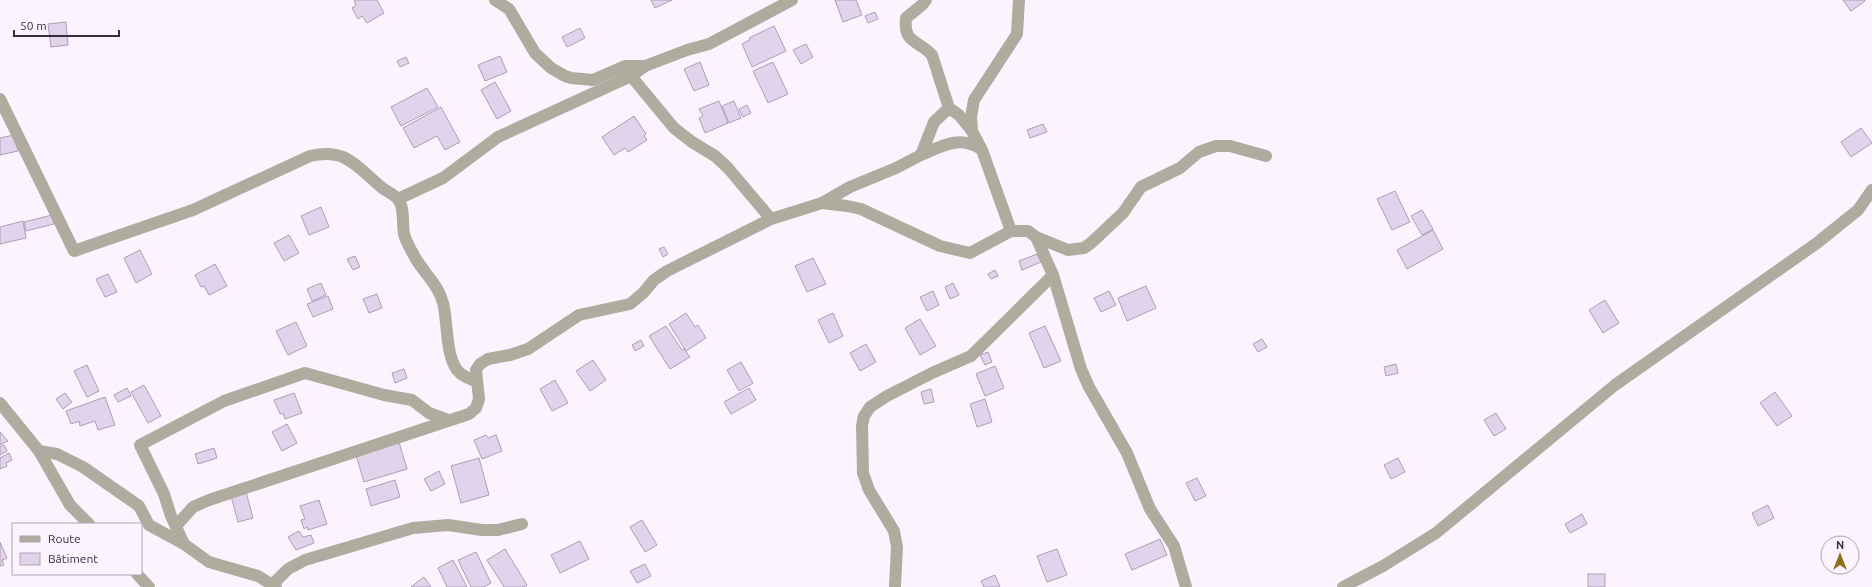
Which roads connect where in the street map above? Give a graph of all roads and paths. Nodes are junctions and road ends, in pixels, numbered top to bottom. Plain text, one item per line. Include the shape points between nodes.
1 (495, 0) edge
2 (792, 0) edge
3 (926, 0) edge
4 (1019, 0) edge
5 (645, 66) junction
6 (631, 76) junction
7 (0, 99) edge
8 (949, 108) junction
9 (972, 131) junction
10 (982, 150) junction
11 (921, 155) junction
12 (1266, 156) dead end
13 (1872, 190) edge
14 (398, 199) junction
15 (822, 203) junction
16 (771, 219) junction
17 (1011, 231) junction
18 (1036, 237) junction
19 (1053, 275) junction
20 (476, 381) junction
21 (0, 403) edge
22 (448, 420) junction
23 (39, 451) junction
24 (88, 523) edge
25 (522, 524) dead end
26 (176, 526) junction
27 (184, 544) junction
28 (138, 575) edge
29 (274, 586) edge
30 (149, 587) edge
31 (895, 587) edge
32 (1186, 587) edge
33 (1343, 587) edge

1 - 5 street via 509,9 535,53 551,68 571,78 593,80 625,66
2 - 5 street via 709,44
3 - 8 street via 906,18 905,27 909,39 932,55
4 - 9 street via 1017,34 974,100
5 - 6 street
6 - 14 street via 498,138 443,178
6 - 16 street via 674,128 728,168
7 - 14 street via 74,251 193,210 310,156 322,154 336,153 346,157
8 - 9 street
8 - 11 street via 934,122
9 - 10 street
10 - 11 street via 971,142 959,142 944,145
10 - 17 street
11 - 15 street via 850,186
12 - 18 street via 1230,146 1216,146 1199,152 1180,168 1141,186 1122,213 1084,248 1068,250
13 - 33 street via 1858,210 1817,243 1615,385 1436,533
14 - 20 street via 403,214 404,235 416,259 439,291 454,363 458,372
15 - 16 street
15 - 17 street via 861,208 940,246 960,252 977,251
16 - 20 street via 667,271 630,304 579,315 528,349 488,359 476,370
17 - 18 street via 1028,231
18 - 19 street
19 - 31 street via 971,356 887,396 870,407 864,416 863,473 869,490 894,531 897,547
19 - 32 street via 1081,369 1127,453 1150,509 1174,546
20 - 22 street via 479,399 476,408 470,414
21 - 23 street
22 - 26 street via 209,500 193,507
22 - 26 street via 429,413 412,400 384,395 312,373 300,374 224,402 140,445 164,494
23 - 24 street via 70,505
23 - 27 street via 57,454 83,467 139,506 149,525
25 - 29 street via 498,530 448,525 413,528 305,560 288,569
26 - 27 street
27 - 29 street via 209,562 258,576
28 - 30 street

